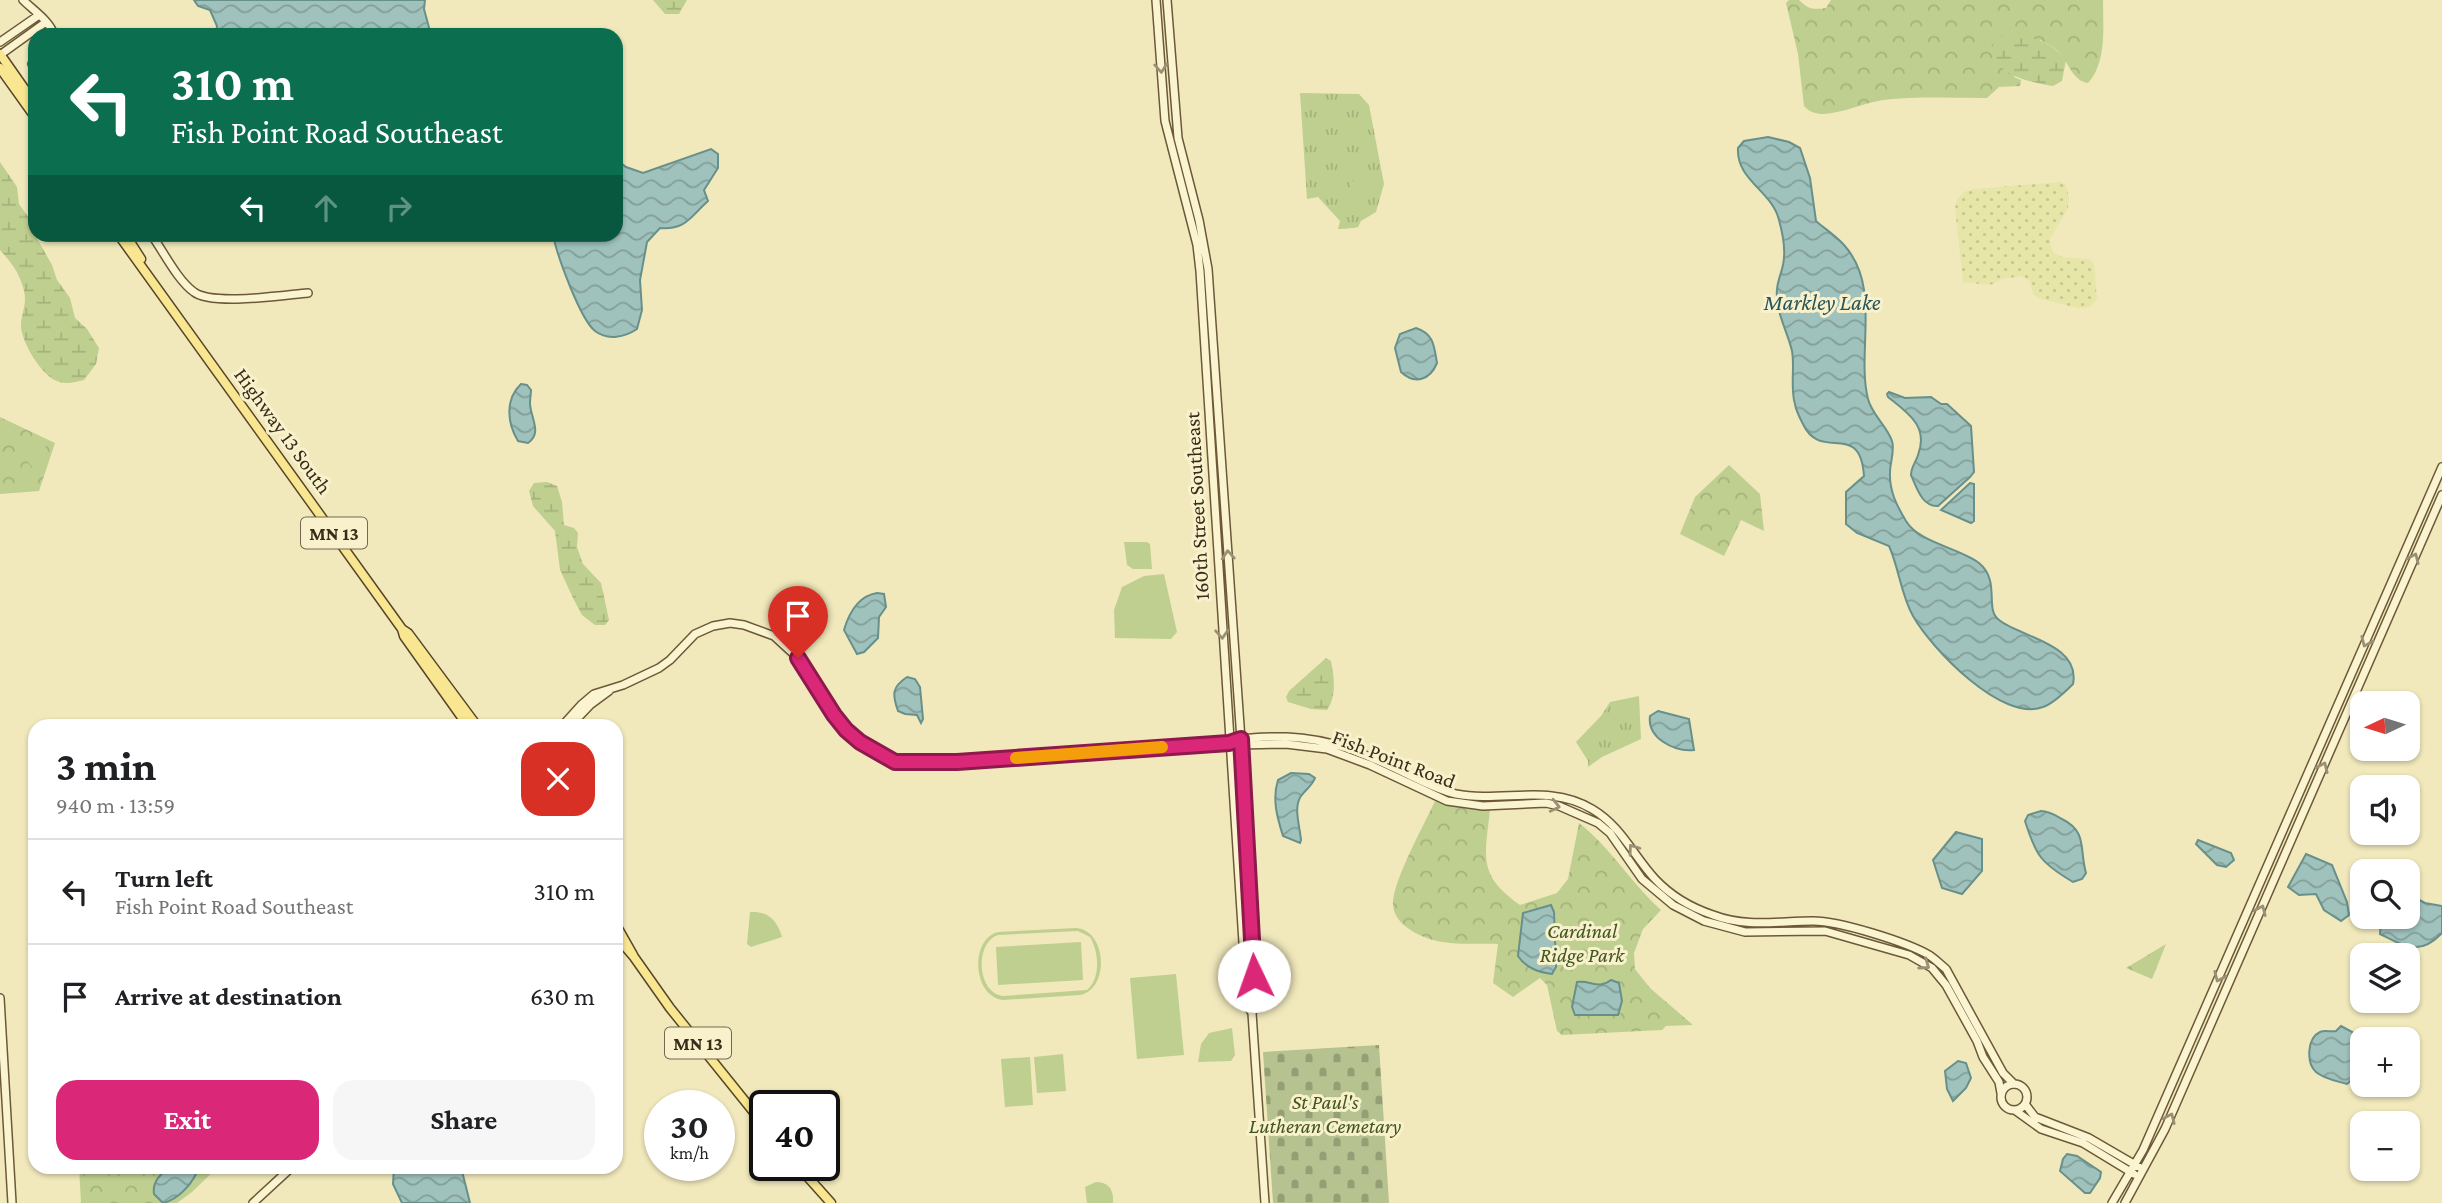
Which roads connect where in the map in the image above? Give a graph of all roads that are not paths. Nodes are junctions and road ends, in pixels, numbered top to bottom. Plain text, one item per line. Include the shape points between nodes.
1 (23, 0) edge
2 (1156, 0) edge
3 (1167, 0) edge
4 (39, 15) junction
5 (46, 22) junction
6 (37, 28) edge
7 (51, 28) edge
8 (28, 35) edge
9 (0, 42) edge
10 (0, 54) edge
11 (0, 68) edge
12 (28, 94) edge
13 (28, 107) edge
14 (124, 242) edge
15 (130, 242) edge
16 (157, 242) edge
17 (159, 288) junction
18 (309, 293) dead end
19 (2442, 467) edge
20 (2442, 495) edge
21 (402, 629) junction
22 (612, 688) junction
23 (463, 719) edge
24 (472, 719) edge
25 (568, 719) edge
26 (577, 719) edge
27 (1229, 743) junction
28 (1241, 743) junction
29 (623, 936) edge
30 (623, 944) edge
31 (634, 957) junction
32 (0, 998) edge
33 (1252, 1013) junction
34 (2014, 1084) junction
35 (2001, 1093) junction
36 (2025, 1104) junction
37 (749, 1106) edge
38 (2016, 1111) junction
39 (2133, 1168) junction
40 (2144, 1171) junction
41 (284, 1174) edge
42 (2139, 1179) junction
43 (811, 1181) edge
44 (12, 1203) edge
45 (253, 1203) edge
46 (831, 1203) edge
47 (1265, 1203) edge
48 (2112, 1203) edge
49 (2125, 1203) edge

1 - 4 street
2 -> 27 street, 160th Street Southeast via 1165,121 1200,271
28 -> 3 street, 160th Street Southeast via 1208,269 1178,138
4 - 5 street
4 - 9 street
5 - 6 street
5 - 7 street
8 - 10 street
10 - 12 main road
11 - 13 main road
14 - 17 main road, Highway 13 South / MN 13
15 - 17 main road, Highway 13 South / MN 13
16 - 18 street via 196,294 218,300
17 - 21 main road, Highway 13 South / MN 13
19 -> 39 street
40 -> 20 street
21 - 23 main road, Highway 13 South / MN 13
21 - 24 main road, Highway 13 South / MN 13
22 - 25 street via 587,698
22 - 26 street
22 - 27 street, Fish Point Road via 659,668 695,634 730,623 774,636 798,658 846,730 895,762 957,762
27 - 28 street, Fish Point Road
27 - 33 street, 160th Street Southeast via 1247,1005
28 - 33 street, 160th Street Southeast via 1256,1004
34 -> 28 street, Fish Point Road via 2003,1073 1945,969 1916,948 1823,921 1746,923 1703,911 1656,880 1608,819 1571,799 1455,794 1343,745 1304,738
28 -> 35 street, Fish Point Road via 1327,749 1447,801 1559,806 1598,823 1642,879 1673,905 1704,921 1745,932 1825,930 1909,955 1932,968 1946,985
29 - 31 main road, MN 13
30 - 31 main road, MN 13
31 - 37 main road, MN 13
32 - 44 street
33 - 47 street, 160th Street Southeast
34 - 35 street
34 - 36 street via 2025,1090
35 - 38 street via 2003,1106
36 - 38 street
36 - 39 street via 2041,1121 2089,1138
38 - 39 street via 2041,1129 2083,1143
39 - 40 street
39 - 42 street
39 - 48 street
40 - 42 street
41 - 45 street
42 - 49 street
43 - 46 main road

